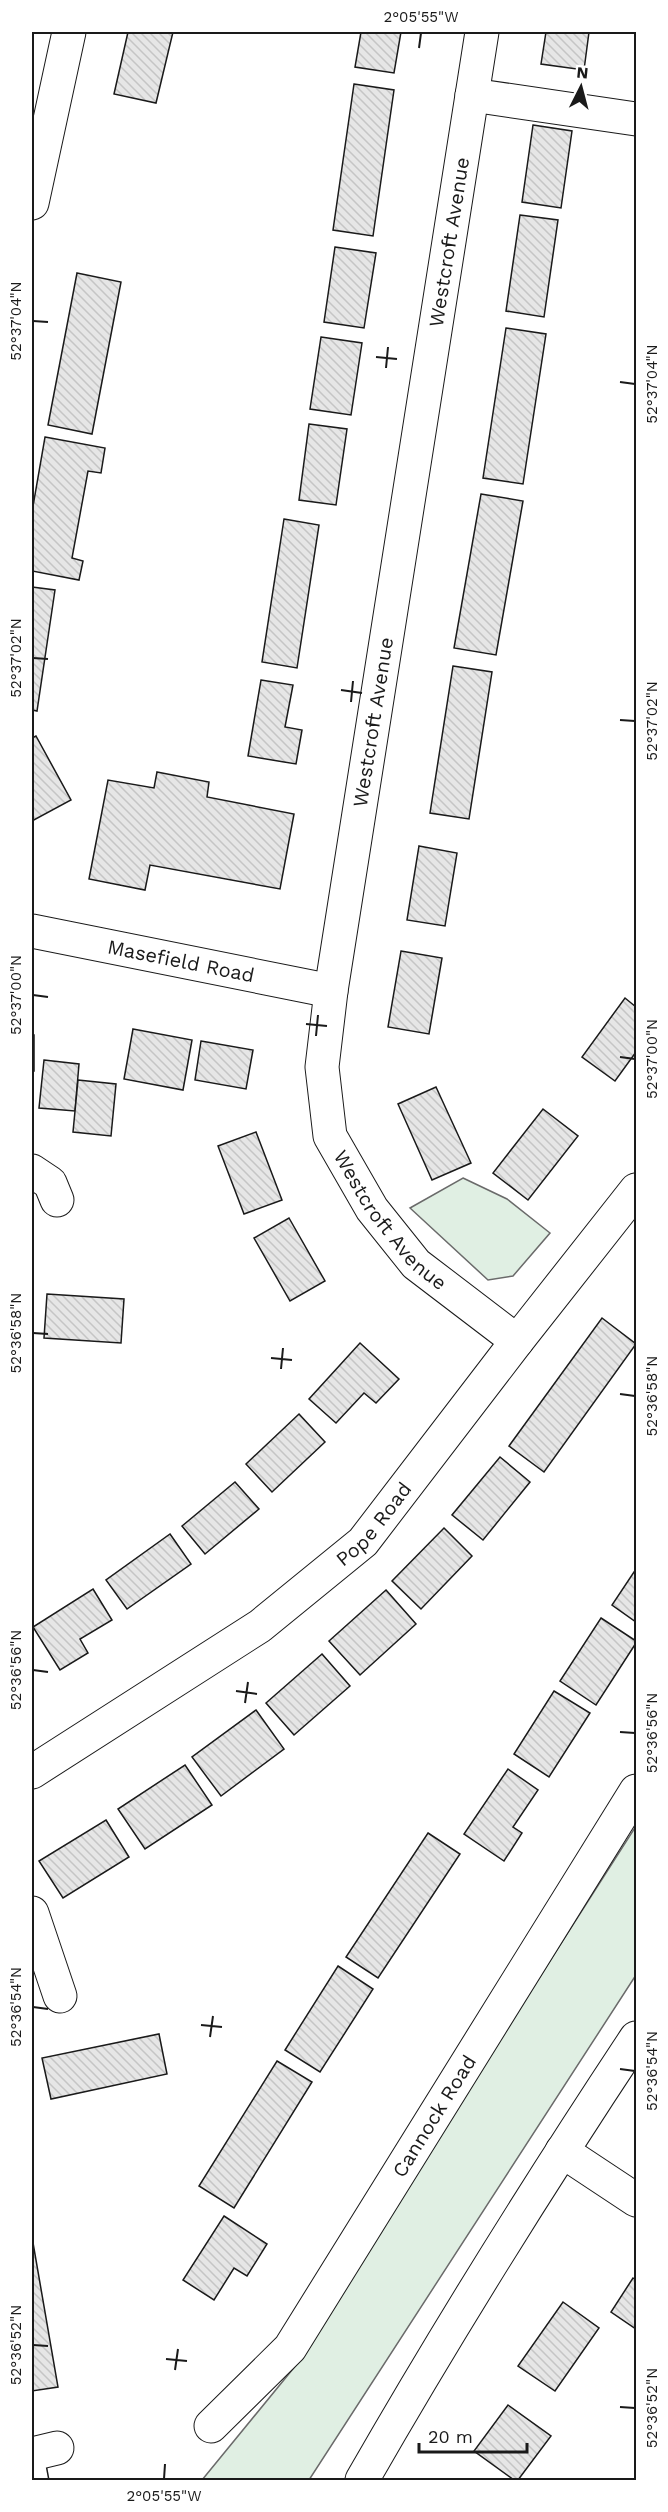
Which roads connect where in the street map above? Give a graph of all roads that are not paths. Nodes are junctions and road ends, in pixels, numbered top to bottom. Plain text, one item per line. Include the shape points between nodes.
1 (69, 32) edge
2 (482, 32) edge
3 (472, 95) junction
4 (636, 119) edge
5 (32, 203) edge
6 (32, 931) edge
7 (331, 991) junction
8 (32, 1171) edge
9 (636, 1190) edge
10 (57, 1200) dead end
11 (517, 1341) junction
12 (32, 1772) edge
13 (636, 1791) edge
14 (32, 1913) edge
15 (60, 1996) dead end
16 (636, 2038) edge
17 (562, 2151) junction
18 (636, 2199) edge
19 (211, 2426) dead end
20 (362, 2481) edge

1 - 5 main road
2 - 3 main road, Westcroft Avenue
3 - 4 main road
3 - 7 main road, Westcroft Avenue
6 - 7 main road, Masefield Road
7 - 11 main road, Westcroft Avenue via 322,1067 330,1136 372,1209 416,1264
8 - 10 main road via 50,1183
9 - 11 main road, Pope Road
11 - 12 main road, Pope Road via 363,1542 260,1626
13 - 19 main road, Cannock Road via 290,2348
14 - 15 main road
16 - 17 main road
17 - 18 main road
17 - 20 main road

